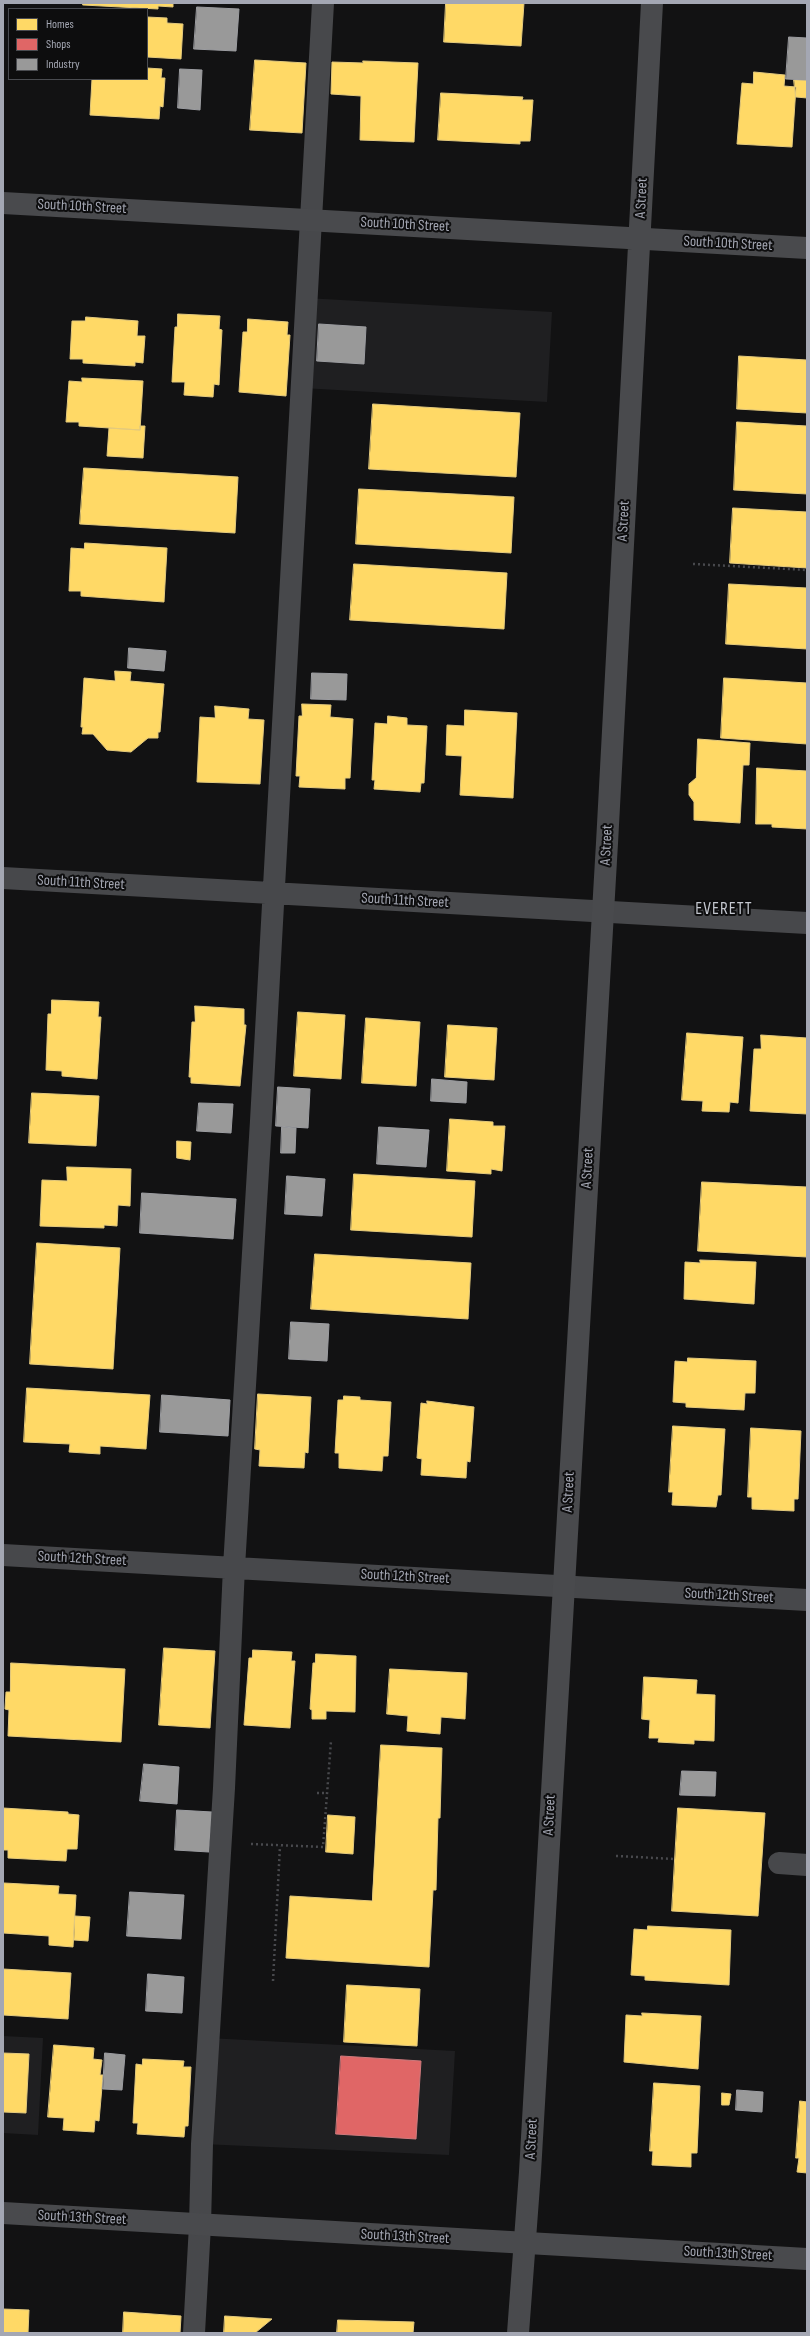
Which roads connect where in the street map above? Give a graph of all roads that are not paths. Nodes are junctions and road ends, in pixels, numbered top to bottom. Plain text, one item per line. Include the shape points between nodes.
1 (323, 3) edge
2 (652, 3) edge
3 (3, 203) edge
4 (310, 220) junction
5 (639, 239) junction
6 (807, 248) edge
7 (3, 878) edge
8 (274, 894) junction
9 (603, 912) junction
10 (807, 923) edge
11 (3, 1555) edge
12 (234, 1567) junction
13 (563, 1586) junction
14 (807, 1600) edge
15 (779, 1863) dead end
16 (807, 1865) edge
17 (3, 2214) edge
18 (200, 2224) junction
19 (524, 2243) junction
20 (807, 2259) edge
21 (194, 2333) edge
22 (518, 2333) edge

1 - 4 street
2 - 5 main road, A Street
3 - 4 main road, South 10th Street
4 - 5 main road, South 10th Street
4 - 8 street
5 - 6 main road, South 10th Street
5 - 9 main road, A Street
7 - 8 street, South 11th Street
8 - 9 street, South 11th Street
8 - 12 street
9 - 10 street, South 11th Street
9 - 13 main road, A Street
11 - 12 street, South 12th Street
12 - 13 street, South 12th Street
12 - 18 street via 202,2144
13 - 14 street, South 12th Street
13 - 19 main road, A Street
15 - 16 street
17 - 18 main road, South 13th Street
18 - 19 main road, South 13th Street
18 - 21 street
19 - 20 main road, South 13th Street
19 - 22 main road, A Street

